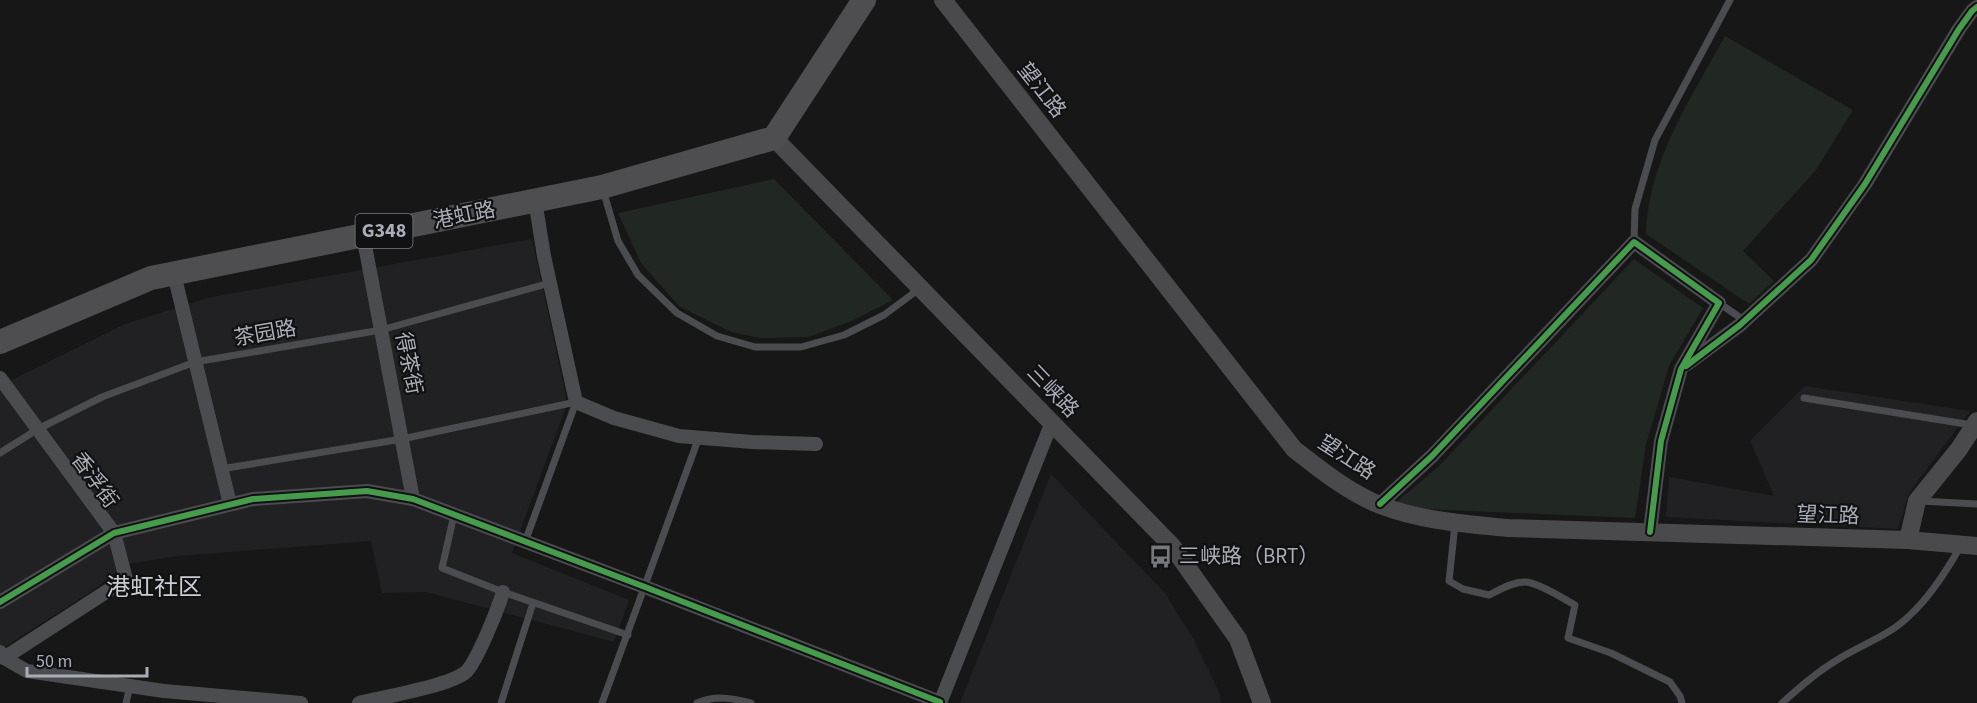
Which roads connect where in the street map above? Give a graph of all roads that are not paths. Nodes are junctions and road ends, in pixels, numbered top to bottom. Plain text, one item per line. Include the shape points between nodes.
1 (864, 0) edge
2 (943, 0) edge
3 (1730, 0) edge
4 (1977, 8) edge
5 (774, 138) junction
6 (602, 187) junction
7 (535, 200) junction
8 (363, 235) junction
9 (1634, 242) junction
10 (174, 274) junction
11 (550, 283) junction
12 (921, 287) junction
13 (1719, 303) junction
14 (1745, 321) junction
15 (381, 330) junction
16 (0, 342) edge
17 (195, 362) junction
18 (1681, 369) junction
19 (0, 378) edge
20 (1804, 398) dead end
21 (576, 402) junction
22 (1052, 422) junction
23 (1976, 423) edge
24 (38, 429) junction
25 (699, 437) junction
26 (402, 439) junction
27 (816, 444) dead end
28 (0, 453) edge
29 (222, 469) junction
30 (413, 499) junction
31 (1917, 501) junction
32 (230, 504) junction
33 (1380, 504) junction
34 (1977, 504) edge
35 (454, 515) junction
36 (1455, 524) junction
37 (1650, 532) junction
38 (114, 533) junction
39 (1908, 540) junction
40 (525, 542) junction
41 (1969, 546) edge
42 (645, 587) junction
43 (503, 592) junction
44 (0, 602) edge
45 (533, 603) junction
46 (628, 635) junction
47 (2, 655) edge
48 (130, 686) junction
49 (126, 703) edge
50 (301, 703) edge
51 (359, 703) edge
52 (501, 703) edge
53 (602, 703) edge
54 (697, 703) edge
55 (752, 703) edge
56 (940, 703) edge
57 (1262, 703) edge
58 (1682, 703) edge
59 (1782, 703) edge

1 - 5 highway
2 - 33 main road, 望江路 via 1294,449 1336,481
3 - 9 lane via 1654,140 1635,209
4 - 14 street via 1959,29 1865,184 1811,260
5 - 6 highway, 港虹路 / G348
5 - 12 main road, 三峡路
6 - 7 highway, 港虹路 / G348
6 - 12 lane via 618,241 638,275 677,313 717,336 755,347 801,347 844,335 884,315
7 - 8 highway, 港虹路 / G348
7 - 11 street
8 - 10 highway, 港虹路 / G348
8 - 15 street, 得茶街
9 - 13 street
9 - 33 street via 1432,456
10 - 16 highway, 港虹路 / G348 via 151,278
10 - 17 street
11 - 15 lane, 茶园路
11 - 21 street
12 - 22 main road, 三峡路
13 - 14 lane
13 - 18 street
14 - 18 street
15 - 17 lane, 茶园路
15 - 26 street, 得茶街
17 - 24 lane, 茶园路 via 102,397
17 - 29 street
18 - 37 street via 1661,441
19 - 24 street, 香浮街
20 - 23 lane
21 - 25 street via 614,418 679,436
21 - 26 lane
21 - 40 lane
22 - 56 street
22 - 57 main road, 三峡路 via 1172,546 1238,639
23 - 31 main road
24 - 28 lane, 茶园路
24 - 38 street, 香浮街
25 - 27 street
25 - 42 lane
26 - 29 lane
26 - 30 street, 得茶街
29 - 32 street
30 - 32 street via 367,491
30 - 35 street
31 - 34 lane
31 - 39 main road
32 - 38 street
33 - 36 main road, 望江路
35 - 40 street
35 - 43 lane via 442,568
36 - 37 main road, 望江路
36 - 58 lane via 1449,581 1489,595 1525,582 1553,593 1575,605 1568,638 1611,653 1670,682
37 - 39 main road, 望江路
38 - 44 street
38 - 47 street, 香浮街 via 126,579
39 - 41 main road, 望江路
40 - 42 street
41 - 59 lane via 1908,617 1878,640 1838,659
42 - 46 lane
42 - 56 street
43 - 45 lane
43 - 51 street via 466,671 447,682
45 - 46 lane
45 - 52 lane
46 - 53 lane
47 - 48 street via 27,670
48 - 49 lane
48 - 50 street
54 - 55 lane via 729,697

